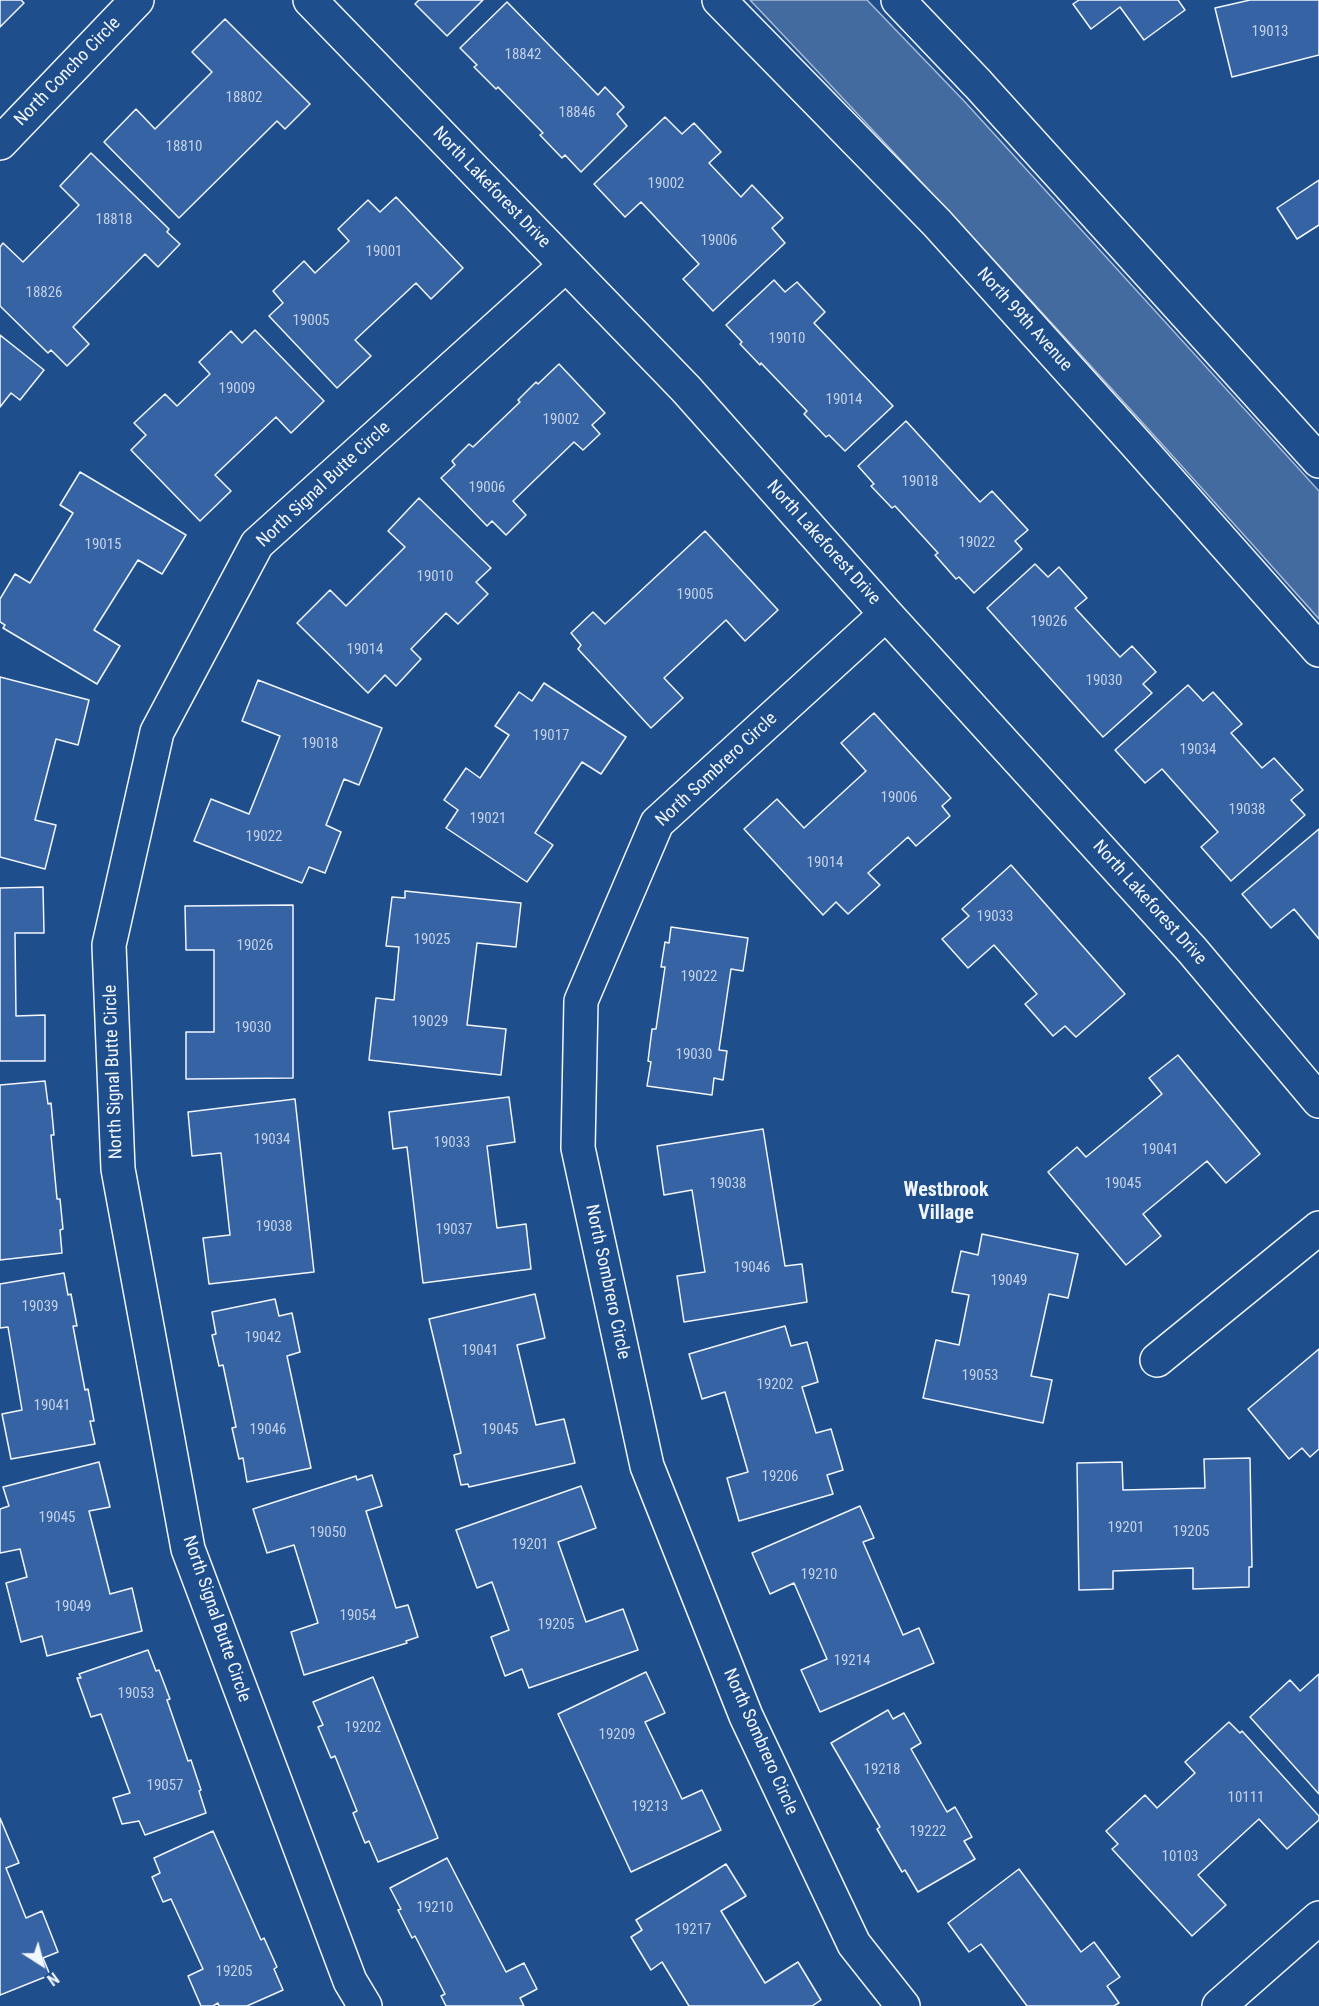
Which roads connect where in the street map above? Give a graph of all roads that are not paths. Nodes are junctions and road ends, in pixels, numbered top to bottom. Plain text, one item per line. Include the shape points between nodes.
1 (136, 0) edge
2 (310, 0) edge
3 (718, 0) edge
4 (898, 0) edge
5 (0, 143) edge
6 (565, 266) junction
7 (1319, 461) edge
8 (886, 614) junction
9 (1319, 650) edge
10 (1319, 1101) edge
11 (1319, 1227) edge
12 (1157, 1360) dead end
13 (1319, 1918) edge
14 (365, 2006) edge
15 (903, 2006) edge
16 (1219, 2006) edge

1 - 5 street, North Concho Circle
2 - 6 street, North Lakeforest Drive
3 - 9 street, North 99th Avenue via 937,223
4 - 7 street
6 - 8 street, North Lakeforest Drive via 686,389
6 - 14 street, North Signal Butte Circle via 257,544 157,732 109,945 118,1169 188,1549 350,1981
8 - 10 street, North Lakeforest Drive via 1192,950
8 - 15 street, North Sombrero Circle via 657,823 581,1001 578,1148 646,1466 746,1716 823,1879 854,1944
11 - 12 street
13 - 16 street

